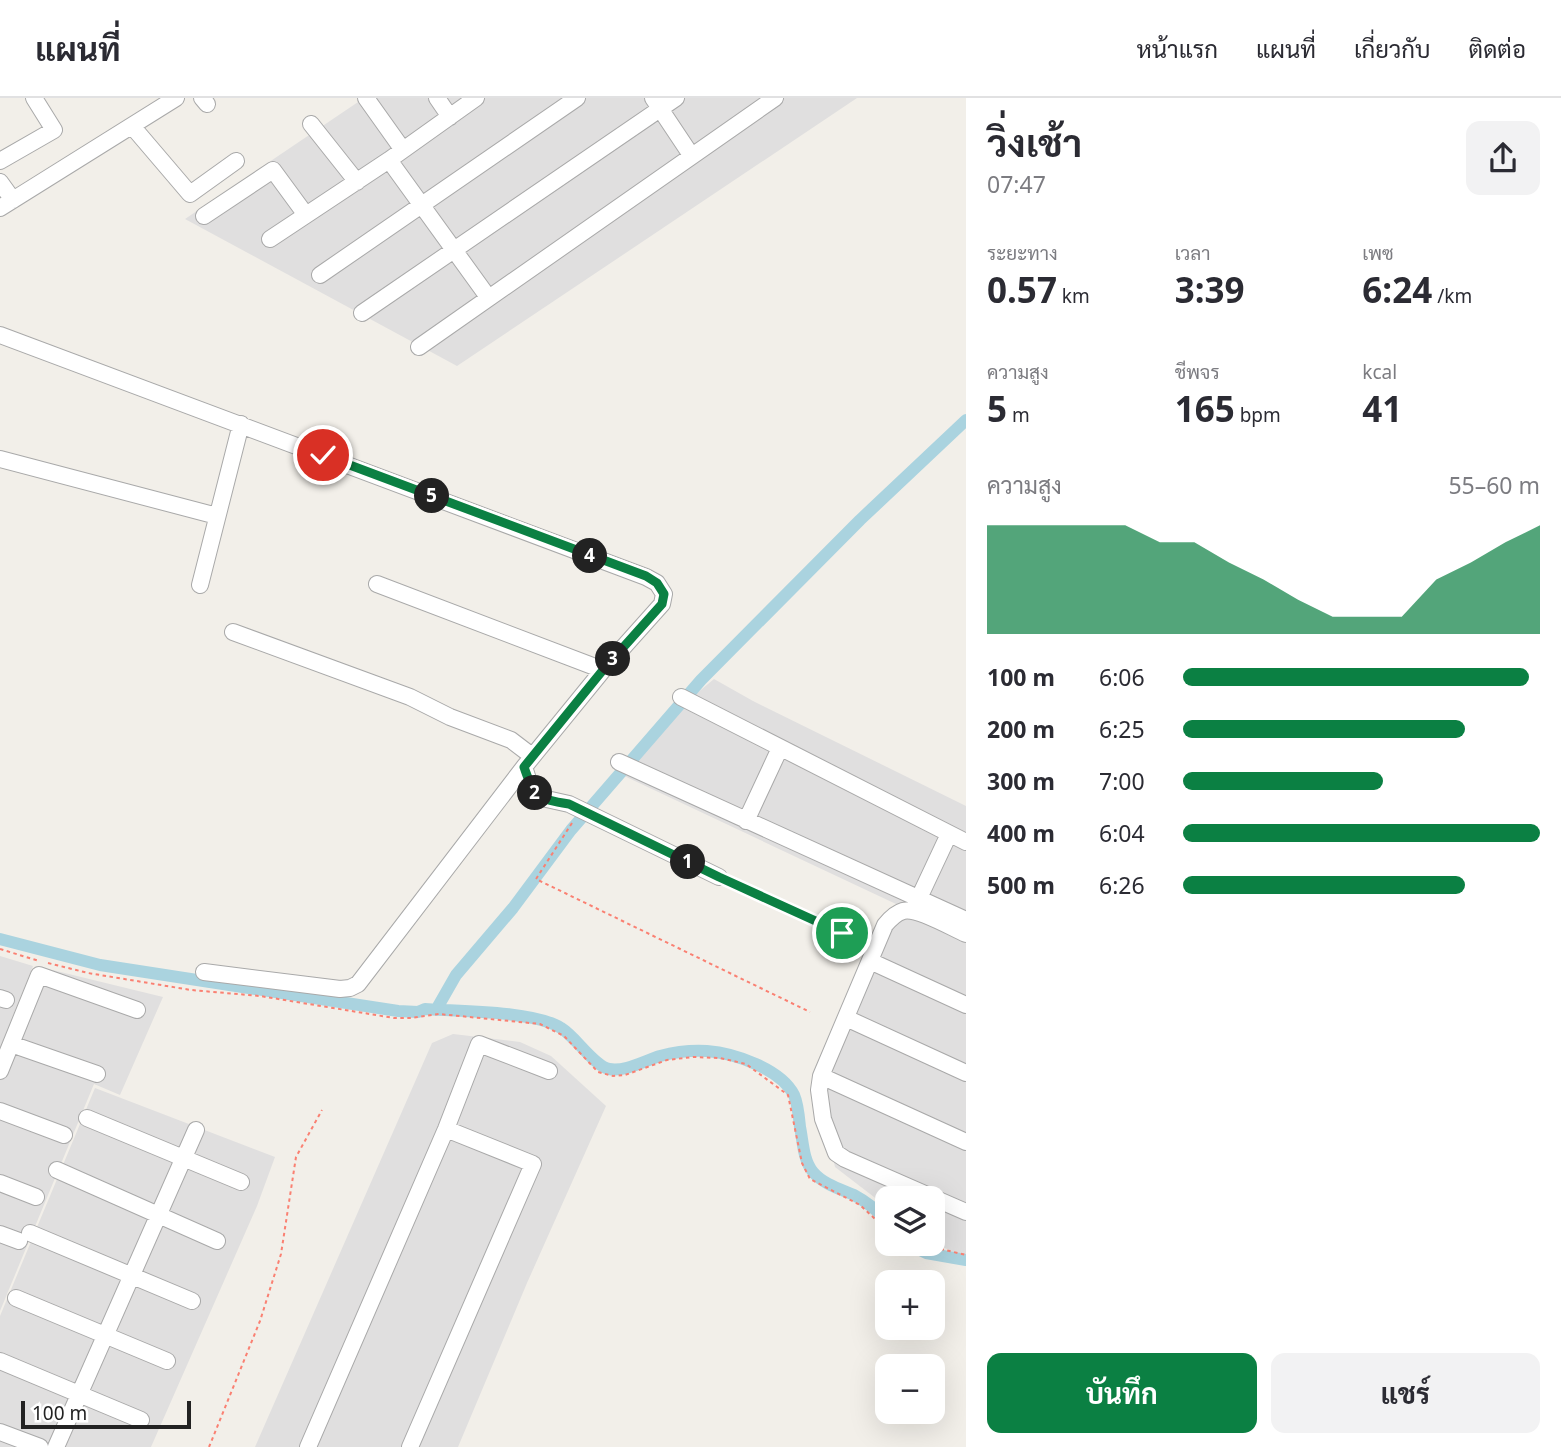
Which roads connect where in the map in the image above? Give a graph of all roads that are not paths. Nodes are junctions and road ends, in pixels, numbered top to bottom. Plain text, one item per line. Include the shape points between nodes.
1 (34, 98) edge
2 (176, 98) edge
3 (366, 98) edge
4 (437, 98) edge
5 (476, 98) edge
6 (577, 98) edge
7 (676, 98) edge
8 (775, 98) edge
9 (657, 103) edge
10 (450, 117) junction
11 (312, 124) dead end
12 (132, 126) junction
13 (403, 150) junction
14 (691, 155) junction
15 (389, 160) junction
16 (0, 161) edge
17 (236, 161) dead end
18 (0, 182) edge
19 (357, 182) junction
20 (6, 204) edge
21 (423, 206) junction
22 (306, 215) junction
23 (204, 216) dead end
24 (270, 239) dead end
25 (454, 249) junction
26 (320, 275) dead end
27 (488, 298) junction
28 (362, 313) dead end
29 (0, 335) edge
30 (419, 347) dead end
31 (241, 424) junction
32 (0, 459) edge
33 (217, 516) junction
34 (377, 584) dead end
35 (200, 585) dead end
36 (233, 632) dead end
37 (603, 670) junction
38 (681, 697) dead end
39 (780, 748) junction
40 (528, 762) junction
41 (619, 762) dead end
42 (746, 821) junction
43 (949, 834) junction
44 (966, 842) edge
45 (719, 877) road end
46 (919, 898) junction
47 (966, 920) edge
48 (966, 934) edge
49 (870, 961) junction
50 (204, 972) dead end
51 (966, 1005) edge
52 (137, 1010) dead end
53 (846, 1018) junction
54 (11, 1044) junction
55 (0, 1071) edge
56 (550, 1071) dead end
57 (966, 1073) edge
58 (97, 1074) dead end
59 (821, 1076) junction
60 (0, 1111) edge
61 (87, 1118) dead end
62 (446, 1129) junction
63 (196, 1130) dead end
64 (64, 1135) dead end
65 (966, 1142) edge
66 (183, 1158) junction
67 (57, 1170) dead end
68 (241, 1182) dead end
69 (0, 1183) edge
70 (36, 1197) dead end
71 (966, 1212) edge
72 (158, 1216) junction
73 (0, 1234) edge
74 (217, 1241) dead end
75 (132, 1275) junction
76 (16, 1298) dead end
77 (192, 1301) dead end
78 (106, 1335) junction
79 (167, 1361) dead end
80 (0, 1362) edge
81 (80, 1394) junction
82 (141, 1420) dead end
83 (0, 1432) edge
84 (40, 1447) edge
85 (57, 1447) edge
86 (308, 1447) edge
87 (410, 1447) edge

1 - 16 street via 54,130
2 - 12 street
3 - 13 street
4 - 10 street
5 - 10 street
6 - 21 street
7 - 9 street
8 - 14 street
9 - 14 street
9 - 25 street
10 - 13 street
11 - 19 street
12 - 17 street via 190,194
12 - 20 street
13 - 15 street
14 - 27 street
15 - 19 street
15 - 21 street
18 - 20 street
19 - 22 street
21 - 25 street
21 - 26 street
22 - 23 street via 273,170
22 - 24 street
25 - 27 street
25 - 28 street
27 - 30 street
29 - 31 street
31 - 33 street
31 - 37 street via 657,583 664,594 662,604
32 - 33 street
33 - 35 street
34 - 37 street
36 - 40 street via 411,696 443,715 511,740
37 - 40 street
38 - 39 street
39 - 42 street
39 - 43 street
40 - 45 street via 534,792 546,800 569,804
40 - 50 street via 358,985 340,989
41 - 42 street
42 - 46 street
43 - 44 street
43 - 46 street
46 - 47 street
48 - 49 street via 912,910 901,911 885,925
49 - 51 street
49 - 53 street
52 - 54 street via 38,975
53 - 57 street
53 - 59 street
54 - 55 street
54 - 58 street
56 - 62 street via 479,1044
59 - 65 street
59 - 71 street via 823,1119 836,1153
60 - 64 street
61 - 66 street
62 - 86 street
62 - 87 street via 533,1164
63 - 66 street
66 - 68 street
66 - 72 street
67 - 72 street
69 - 70 street
72 - 74 street
72 - 75 street
73 - 75 street via 25,1237
75 - 77 street
75 - 78 street
76 - 78 street
78 - 79 street
78 - 81 street
80 - 81 street
81 - 82 street
81 - 85 street
83 - 84 street

